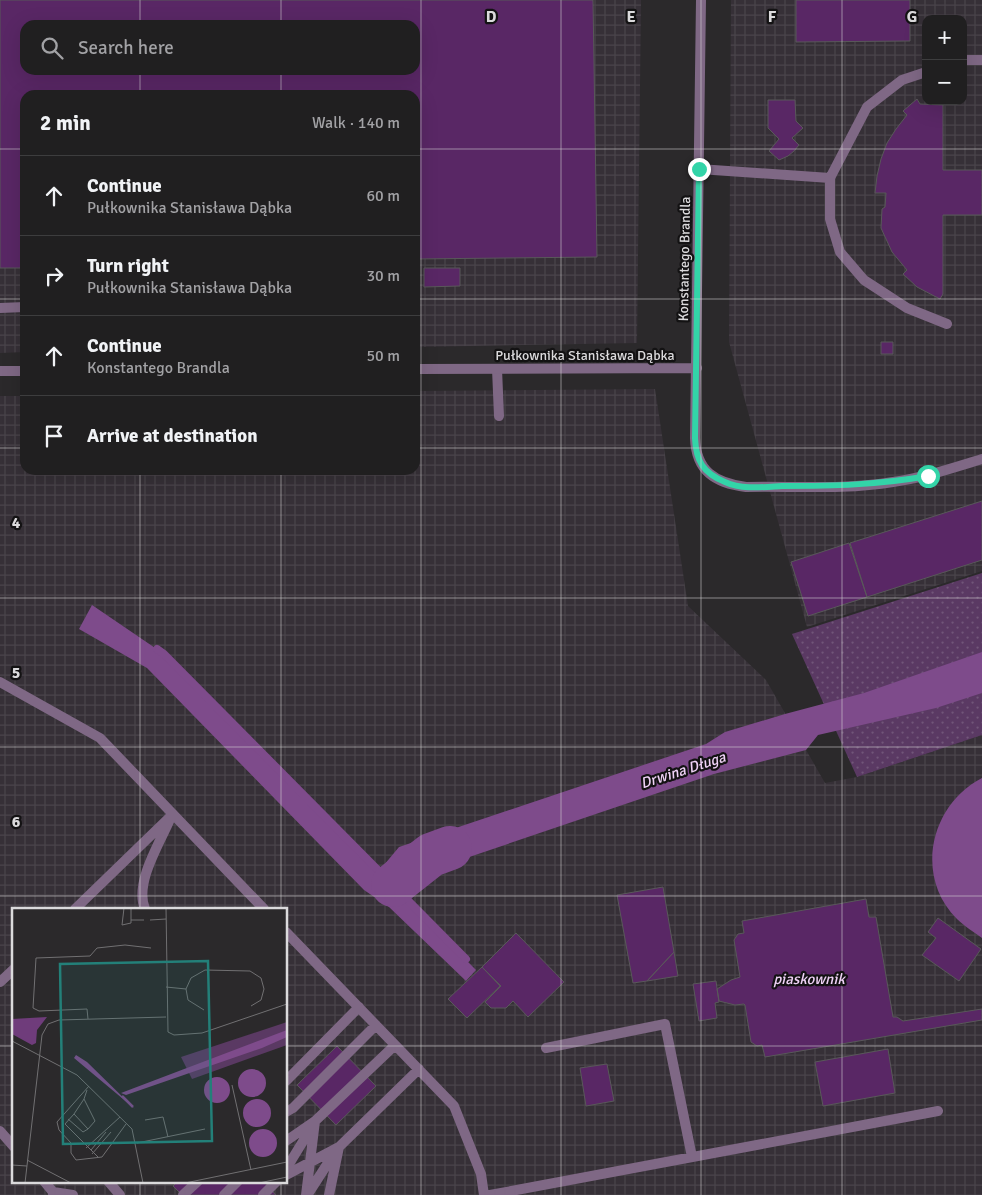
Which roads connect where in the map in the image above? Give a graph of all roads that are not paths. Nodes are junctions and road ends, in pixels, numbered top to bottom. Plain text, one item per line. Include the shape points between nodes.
1 (701, 0) edge
2 (967, 60) edge
3 (982, 60) edge
4 (922, 73) edge
5 (699, 169) junction
6 (830, 178) junction
7 (0, 308) edge
8 (20, 308) edge
9 (948, 324) dead end
10 (497, 368) junction
11 (697, 368) junction
12 (420, 369) edge
13 (0, 371) edge
14 (20, 371) edge
15 (499, 416) dead end
16 (982, 459) edge
17 (0, 682) edge
18 (173, 814) junction
19 (142, 907) edge
20 (76, 908) edge
21 (263, 908) edge
22 (288, 934) edge
23 (12, 970) edge
24 (0, 982) edge
25 (359, 1007) junction
26 (376, 1026) junction
27 (395, 1045) junction
28 (546, 1048) dead end
29 (418, 1069) junction
30 (288, 1079) edge
31 (290, 1110) edge
32 (938, 1111) dead end
33 (316, 1121) junction
34 (0, 1131) edge
35 (288, 1140) edge
36 (12, 1145) edge
37 (338, 1146) junction
38 (692, 1157) junction
39 (310, 1162) junction
40 (288, 1167) edge
41 (288, 1174) edge
42 (45, 1182) edge
43 (109, 1182) edge
44 (197, 1182) edge
45 (237, 1182) edge
46 (276, 1182) edge
47 (53, 1193) edge
48 (73, 1195) edge
49 (120, 1195) edge
50 (183, 1195) edge
51 (224, 1195) edge
52 (263, 1195) edge
53 (306, 1195) edge
54 (329, 1195) edge
55 (484, 1195) edge
56 (490, 1195) edge

1 - 5 street, Konstantego Brandla
2 - 3 street
4 - 6 street via 902,80 867,107
5 - 6 street
5 - 11 street, Konstantego Brandla
6 - 9 street via 830,219 840,252 864,280 907,308
7 - 8 street
10 - 11 street, Pułkownika Stanisława Dąbka
10 - 12 street, Pułkownika Stanisława Dąbka
10 - 15 street
11 - 16 street via 695,450 703,468 726,483 746,487 857,486 928,476
13 - 14 street
17 - 18 street via 100,738
18 - 19 street via 145,875
18 - 20 street
18 - 21 street
22 - 25 street
23 - 24 street
25 - 26 street
25 - 30 street
26 - 27 street
26 - 31 street
27 - 29 street
27 - 33 street
28 - 38 street via 665,1024
29 - 37 street
29 - 55 street via 454,1106 481,1174
32 - 38 street
33 - 35 street
33 - 39 street
33 - 40 street
34 - 36 street
37 - 39 street
37 - 53 street
37 - 54 street
38 - 56 street
39 - 41 street
39 - 53 street
42 - 47 street
43 - 49 street
44 - 50 street
45 - 51 street
46 - 52 street
47 - 48 street

